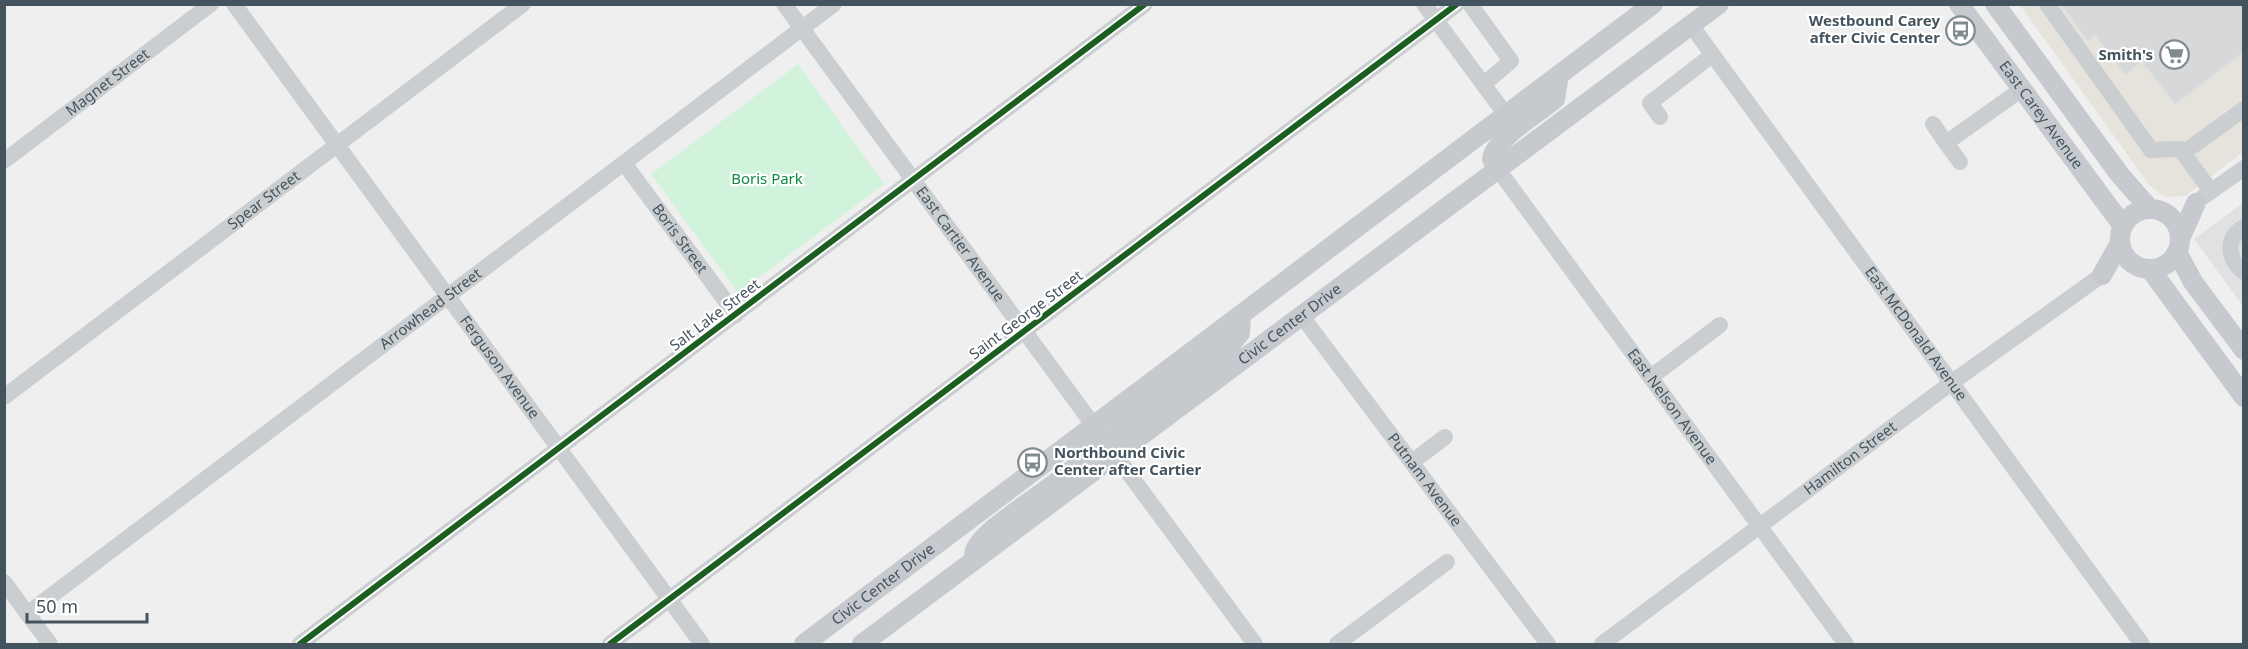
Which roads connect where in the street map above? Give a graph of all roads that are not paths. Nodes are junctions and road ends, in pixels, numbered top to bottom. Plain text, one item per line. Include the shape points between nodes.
1 (211, 4) edge
2 (234, 4) edge
3 (523, 4) edge
4 (784, 4) edge
5 (834, 4) edge
6 (1145, 4) edge
7 (1425, 4) edge
8 (1457, 4) edge
9 (1470, 4) edge
10 (1653, 4) edge
11 (1719, 4) edge
12 (1959, 4) edge
13 (1995, 4) edge
14 (2047, 4) edge
15 (1436, 20) junction
16 (1690, 25) junction
17 (802, 29) junction
18 (1712, 55) junction
19 (1559, 75) junction
20 (1484, 84) junction
21 (2022, 89) junction
22 (2244, 109) edge
23 (1506, 115) junction
24 (1660, 117) dead end
25 (1933, 124) dead end
26 (1946, 143) junction
27 (337, 146) junction
28 (2183, 153) junction
29 (4, 161) edge
30 (1960, 162) dead end
31 (624, 163) junction
32 (1497, 168) junction
33 (2244, 168) edge
34 (913, 181) junction
35 (2211, 191) junction
36 (2196, 203) junction
37 (2155, 209) junction
38 (2244, 227) edge
39 (2122, 234) junction
40 (2178, 246) junction
41 (2143, 267) junction
42 (2244, 272) edge
43 (2102, 275) junction
44 (447, 297) junction
45 (736, 315) junction
46 (1302, 315) junction
47 (1241, 316) junction
48 (1720, 325) dead end
49 (1023, 332) junction
50 (2244, 350) edge
51 (1651, 377) junction
52 (1951, 383) junction
53 (4, 397) edge
54 (2244, 397) edge
55 (1094, 426) junction
56 (1445, 437) dead end
57 (558, 449) junction
58 (1116, 456) junction
59 (1412, 462) junction
60 (1760, 526) junction
61 (973, 562) junction
62 (1447, 562) dead end
63 (4, 582) edge
64 (669, 600) junction
65 (27, 614) junction
66 (831, 624) junction
67 (50, 645) edge
68 (300, 645) edge
69 (610, 645) edge
70 (702, 645) edge
71 (804, 645) edge
72 (813, 645) edge
73 (862, 645) edge
74 (1255, 645) edge
75 (1337, 645) edge
76 (1548, 645) edge
77 (1602, 645) edge
78 (1846, 645) edge
79 (2142, 645) edge

1 - 29 street, Magnet Street
2 - 27 street, Ferguson Avenue
3 - 27 street, Spear Street
4 - 17 street, East Cartier Avenue
5 - 17 street, Arrowhead Street
6 - 34 street, Salt Lake Street
7 - 15 street
8 - 15 street, Saint George Street
9 - 20 street via 1511,61
10 - 19 main road, Civic Center Drive
11 - 16 main road, Civic Center Drive
12 - 21 main road, East Carey Avenue
13 - 37 main road, East Carey Avenue via 2120,175
14 - 28 street via 2151,150 2180,149
15 - 20 street
15 - 49 street, Saint George Street
16 - 18 street, East McDonald Avenue
16 - 32 main road, Civic Center Drive
17 - 31 street, Arrowhead Street
17 - 34 street, East Cartier Avenue
18 - 24 street via 1650,103
18 - 52 street, East McDonald Avenue
19 - 23 main road, Civic Center Drive
19 - 32 main road via 1556,99 1493,151
20 - 23 street
21 - 26 street
21 - 39 main road, East Carey Avenue
22 - 28 street
23 - 47 main road, Civic Center Drive
25 - 26 street
26 - 30 street
27 - 44 street, Ferguson Avenue
27 - 53 street, Spear Street
28 - 35 street
31 - 44 street, Arrowhead Street
31 - 45 street, Boris Street
32 - 46 main road, Civic Center Drive
32 - 51 street, East Nelson Avenue
33 - 35 street
34 - 45 street, Salt Lake Street
34 - 49 street, East Cartier Avenue
35 - 36 street
36 - 37 main road
36 - 40 main road
37 - 39 main road via 2134,213
37 - 40 main road via 2173,219
38 - 42 street via 2230,243 2232,260
39 - 41 main road via 2127,258
39 - 43 main road
40 - 41 main road via 2166,264
40 - 50 main road via 2193,282
41 - 43 main road
41 - 54 main road
43 - 52 street, Hamilton Street
44 - 57 street, Ferguson Avenue
44 - 65 street, Arrowhead Street
45 - 57 street, Salt Lake Street
46 - 58 main road, Civic Center Drive
46 - 59 street, Putnam Avenue
47 - 55 main road, Civic Center Drive
47 - 58 main road via 1240,333 1232,343 1116,433 1110,441
48 - 51 street
49 - 55 street, East Cartier Avenue
49 - 64 street, Saint George Street
51 - 60 street, East Nelson Avenue
52 - 60 street, Hamilton Street
52 - 79 street, East McDonald Avenue
55 - 61 main road via 1099,438 1082,462 990,532 975,547
55 - 66 main road, Civic Center Drive
56 - 59 street
57 - 64 street, Ferguson Avenue
57 - 68 street, Salt Lake Street
58 - 61 main road, Civic Center Drive
58 - 74 street
59 - 76 street, Putnam Avenue
60 - 77 street, Hamilton Street
60 - 78 street, East Nelson Avenue
61 - 73 main road, Civic Center Drive
62 - 75 street
63 - 65 street
64 - 69 street, Saint George Street
64 - 70 street, Ferguson Avenue
65 - 67 street
66 - 71 main road, Civic Center Drive
66 - 72 main road

